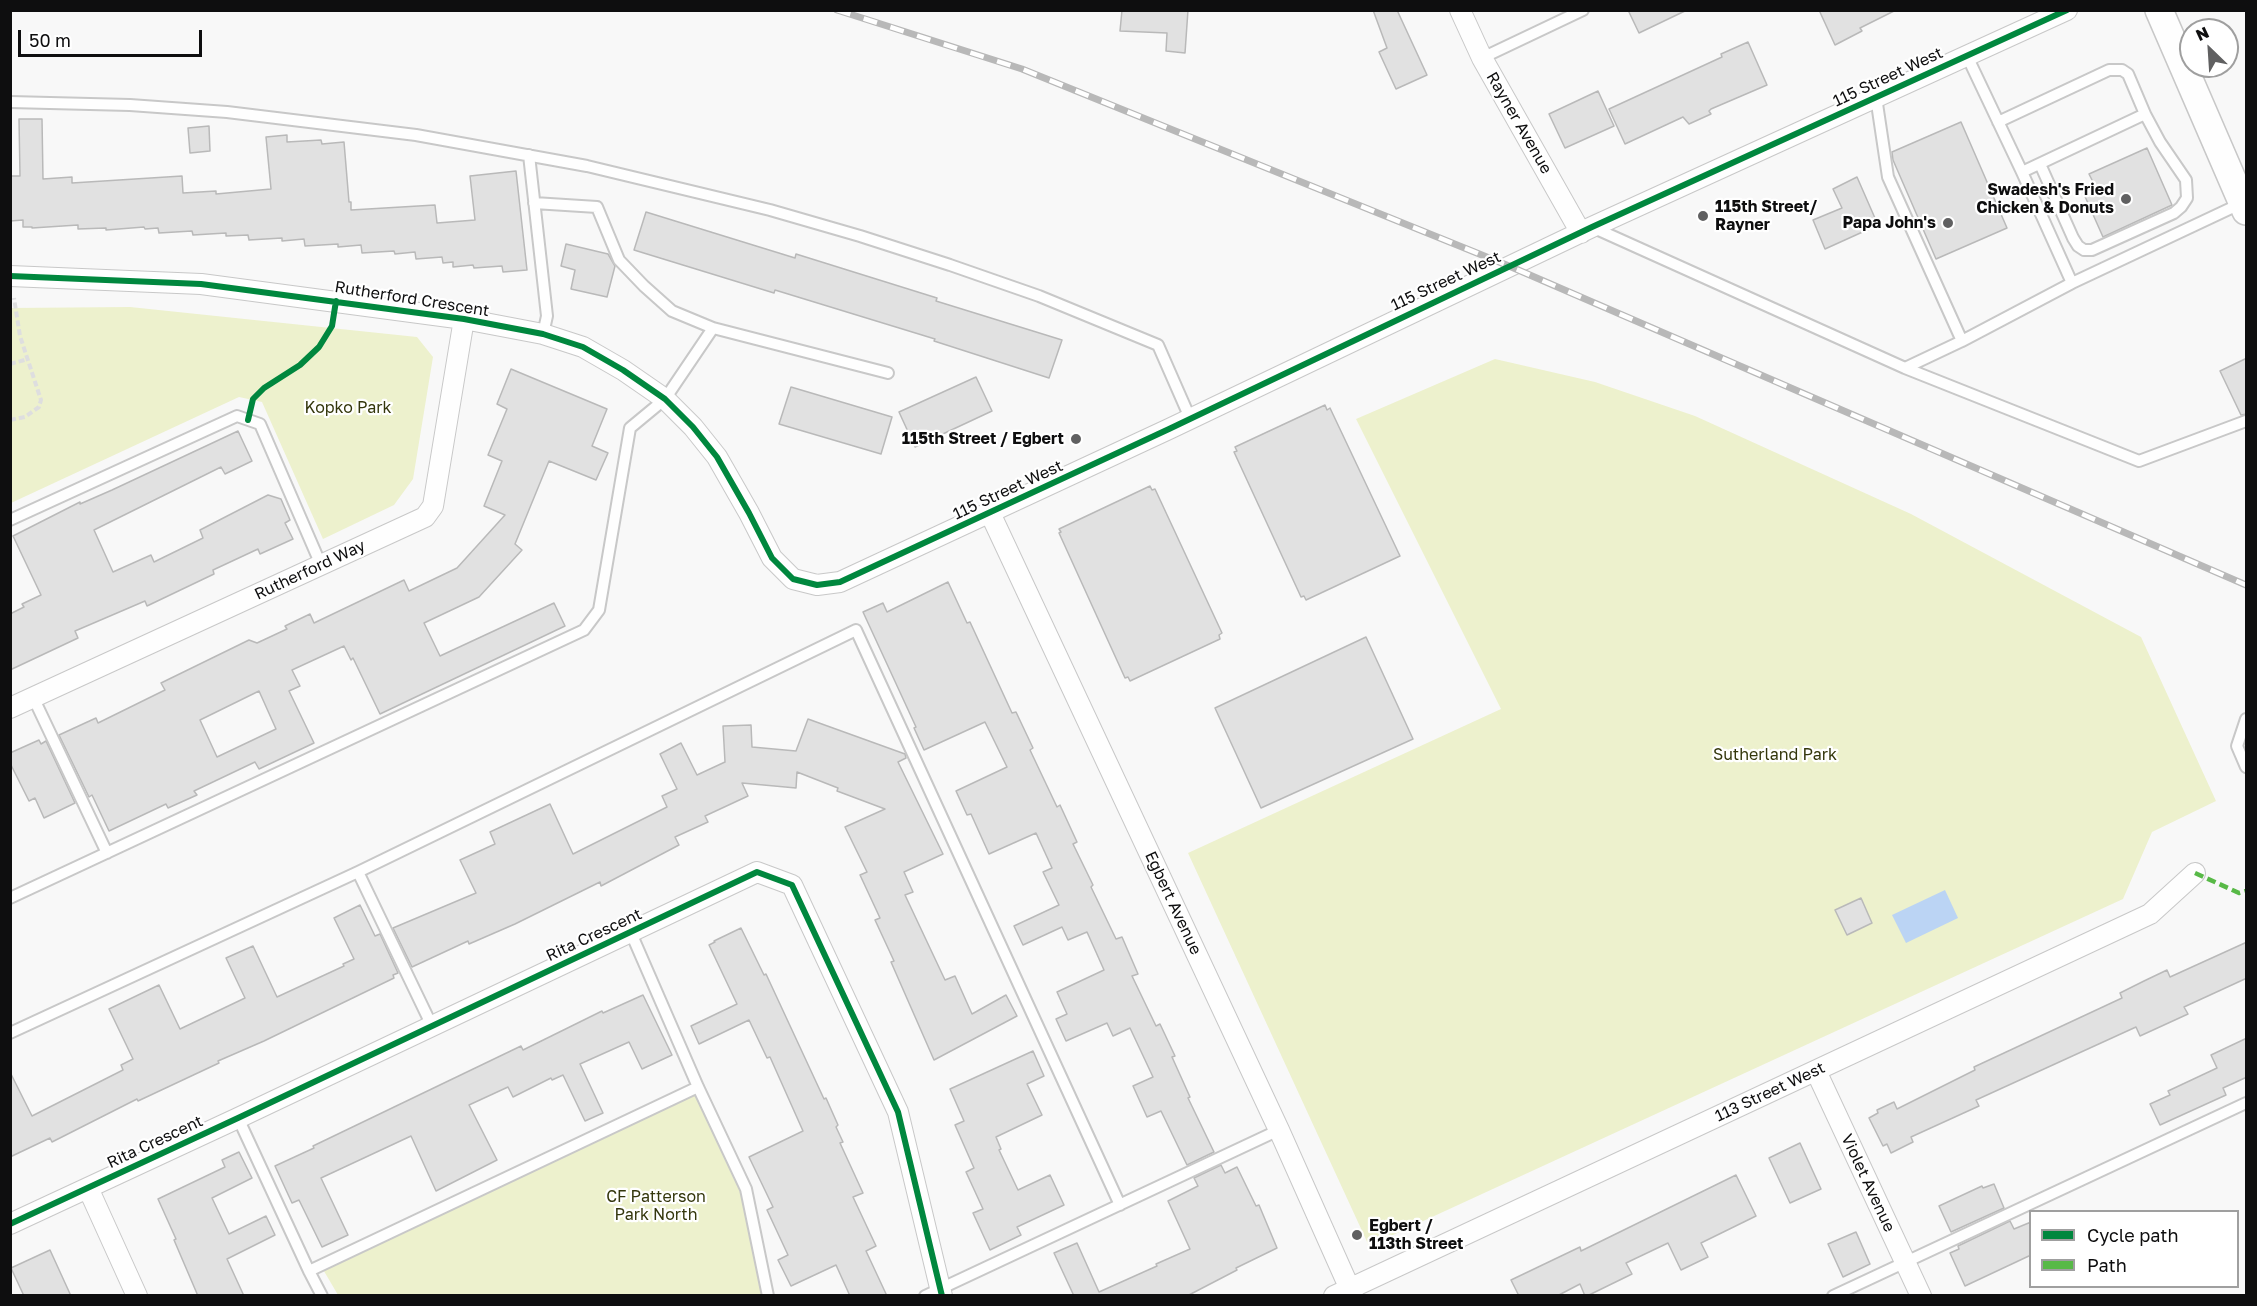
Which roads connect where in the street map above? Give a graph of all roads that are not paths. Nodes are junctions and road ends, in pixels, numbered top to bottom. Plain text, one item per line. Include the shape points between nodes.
1 (1460, 10) edge
2 (1583, 10) edge
3 (2067, 10) edge
4 (2159, 10) edge
5 (1967, 56) junction
6 (1482, 58) junction
7 (1876, 98) junction
8 (10, 102) edge
9 (2145, 114) junction
10 (1998, 122) junction
11 (529, 155) junction
12 (2040, 164) junction
13 (2022, 172) junction
14 (534, 203) junction
15 (2245, 207) edge
16 (1587, 230) junction
17 (10, 276) edge
18 (2072, 283) junction
19 (464, 320) junction
20 (713, 328) junction
21 (543, 334) junction
22 (1962, 341) junction
23 (1905, 368) junction
24 (888, 373) dead end
25 (664, 399) junction
26 (1190, 418) junction
27 (2247, 421) edge
28 (990, 513) junction
29 (10, 520) edge
30 (321, 565) junction
31 (840, 582) joint
32 (33, 697) junction
33 (10, 708) edge
34 (2247, 719) edge
35 (2247, 767) edge
36 (106, 853) junction
37 (358, 872) junction
38 (2195, 873) dead end
39 (10, 898) edge
40 (631, 933) junction
41 (432, 1026) junction
42 (10, 1033) edge
43 (1816, 1071) junction
44 (698, 1087) junction
45 (2247, 1103) edge
46 (238, 1118) junction
47 (1279, 1130) junction
48 (88, 1188) junction
49 (1120, 1205) junction
50 (10, 1224) edge
51 (1905, 1262) junction
52 (309, 1271) junction
53 (936, 1293) edge
54 (1346, 1293) edge
55 (137, 1296) edge
56 (322, 1296) edge
57 (768, 1296) edge
58 (1833, 1296) edge
59 (1920, 1296) edge

1 - 6 street, Rayner Avenue
2 - 6 lane
3 - 5 street, 115 Street West
4 - 15 main road
5 - 7 street, 115 Street West
5 - 10 lane
6 - 16 street, Rayner Avenue
7 - 16 street, 115 Street West
7 - 22 lane via 1888,177
8 - 11 lane via 226,112 416,135
9 - 10 lane via 2128,74 2114,69
9 - 12 lane
9 - 12 lane via 2186,180 2187,198 2174,213 2092,250 2084,250 2073,238
10 - 13 lane
11 - 14 lane
11 - 26 lane via 679,187 860,236 1039,296 1127,331 1158,345
12 - 13 lane
13 - 18 lane
14 - 20 lane via 597,207 619,260 672,311
14 - 21 lane via 547,316
15 - 18 lane
16 - 23 lane
16 - 26 street, 115 Street West
17 - 19 street, Rutherford Crescent via 201,284
18 - 22 lane
19 - 21 street, Rutherford Crescent
19 - 30 street, Rutherford Way via 433,506 425,517
20 - 24 lane
20 - 25 lane
21 - 25 street, Rutherford Crescent via 583,347
22 - 23 lane
23 - 27 lane via 2139,461
25 - 31 street, Rutherford Crescent via 717,457 772,558 793,579 817,585
25 - 36 lane via 630,428 599,610 584,630
26 - 28 street, 115 Street West
28 - 31 street, 115 Street West
28 - 47 street, Egbert Avenue
29 - 30 lane via 237,416 260,424
30 - 32 street, Rutherford Way
32 - 33 street, Rutherford Way
32 - 36 lane
34 - 35 lane via 2237,746
36 - 39 lane
37 - 41 lane
37 - 42 lane
37 - 49 lane via 856,630
38 - 43 street, 113 Street West via 2150,914
40 - 41 street, Rita Crescent
40 - 44 lane
40 - 53 street, Rita Crescent via 757,872 792,885 898,1112
41 - 46 street, Rita Crescent
43 - 51 street, Violet Avenue
43 - 54 street, 113 Street West
44 - 52 lane
44 - 57 lane via 746,1189
45 - 51 lane
46 - 48 street, Rita Crescent
46 - 52 lane
47 - 49 lane
47 - 54 street, Egbert Avenue
48 - 50 street, Rita Crescent
48 - 55 street
49 - 53 lane
51 - 58 lane
51 - 59 street, Violet Avenue
52 - 56 lane

